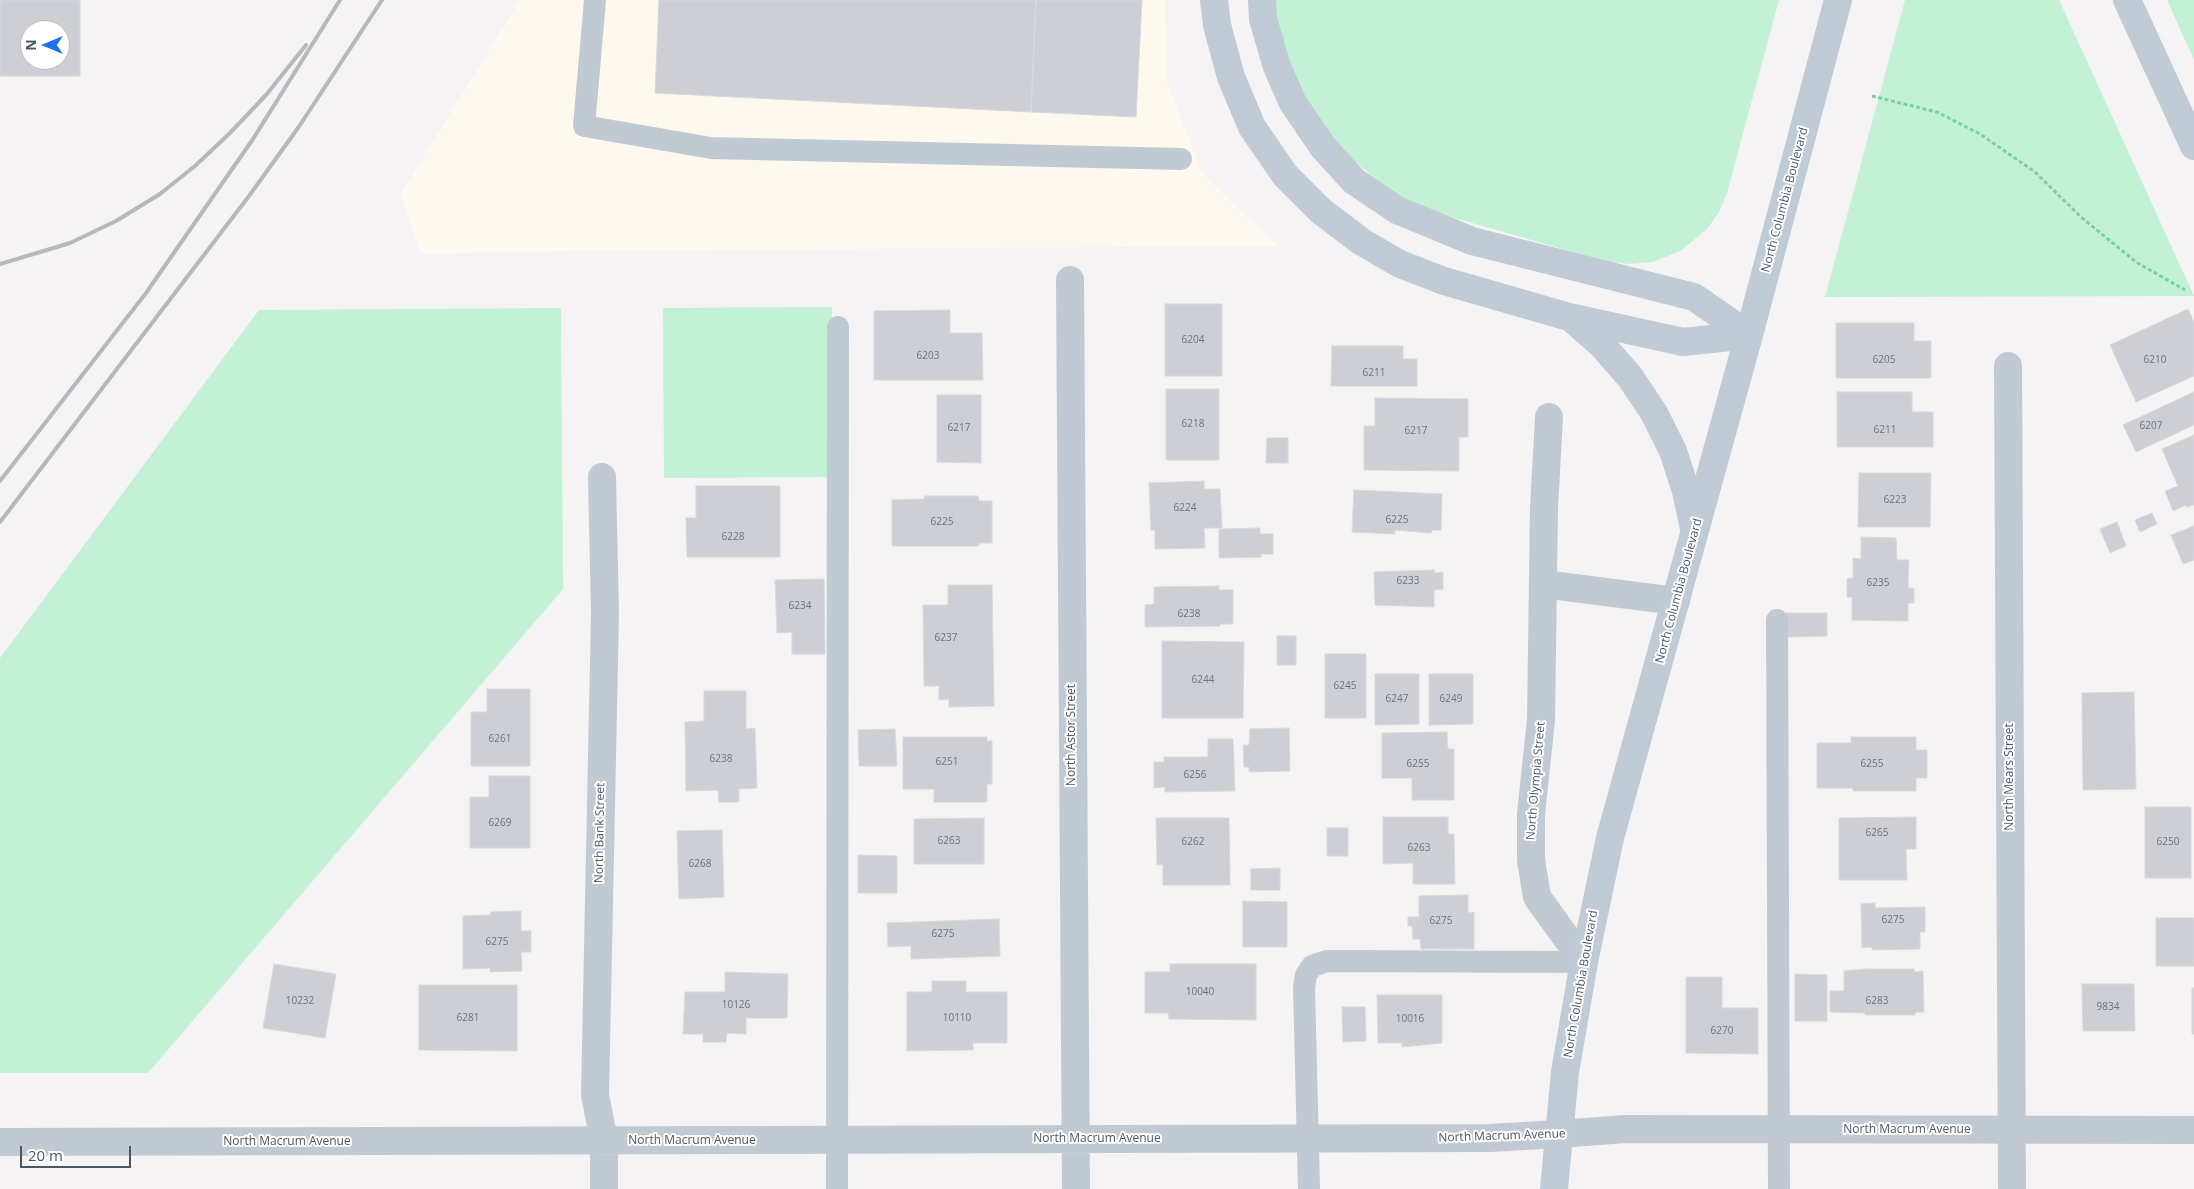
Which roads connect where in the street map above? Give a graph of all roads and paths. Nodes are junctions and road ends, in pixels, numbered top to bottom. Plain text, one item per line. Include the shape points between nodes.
1 (595, 0) edge
2 (1214, 0) edge
3 (1262, 0) edge
4 (1838, 0) edge
5 (2127, 0) edge
6 (1872, 96) dead end
7 (2194, 146) edge
8 (1181, 160) dead end
9 (1070, 280) dead end
10 (2185, 290) dead end
11 (1570, 317) junction
12 (838, 327) dead end
13 (1749, 335) junction
14 (2008, 366) dead end
15 (1549, 417) dead end
16 (602, 477) dead end
17 (1695, 533) junction
18 (1543, 584) junction
19 (1676, 601) junction
20 (1776, 620) dead end
21 (1584, 962) junction
22 (1779, 1130) junction
23 (2011, 1130) junction
24 (2194, 1130) edge
25 (1559, 1134) junction
26 (1309, 1138) junction
27 (1074, 1139) junction
28 (837, 1140) junction
29 (604, 1141) junction
30 (0, 1142) edge
31 (604, 1189) edge
32 (837, 1189) edge
33 (1076, 1189) edge
34 (1309, 1189) edge
35 (1554, 1189) edge
36 (1779, 1189) edge
37 (2012, 1189) edge

1 - 8 lane via 584,126 710,148
2 - 11 main road via 1231,77 1252,126 1285,175 1321,211 1362,242 1400,264 1444,281
3 - 13 main road via 1263,19 1277,67 1293,103 1323,147 1362,186 1397,210 1472,242 1694,297
4 - 13 main road, North Columbia Boulevard
5 - 7 main road
6 - 10 path via 1937,112 1980,134 2035,172 2080,217 2136,262
9 - 27 street, North Astor Street
11 - 13 main road via 1683,342
11 - 17 main road via 1602,345 1630,377 1654,413 1673,451
12 - 28 lane
13 - 17 main road, North Columbia Boulevard
14 - 23 street, North Mears Street
15 - 18 street, North Olympia Street
16 - 29 street, North Bank Street via 605,613 595,1095
17 - 19 main road, North Columbia Boulevard
18 - 19 street
18 - 21 street, North Olympia Street via 1541,720 1530,814 1530,860 1537,897
19 - 21 main road, North Columbia Boulevard via 1610,838
20 - 22 lane
21 - 25 main road, North Columbia Boulevard via 1564,1072
21 - 26 lane via 1327,961 1312,966 1306,975 1304,988
22 - 23 street, North Macrum Avenue
22 - 25 street, North Macrum Avenue via 1626,1130
22 - 36 lane
23 - 24 street, North Macrum Avenue
23 - 37 street, North Mears Street
25 - 26 street, North Macrum Avenue via 1490,1138
25 - 35 main road, North Columbia Boulevard
26 - 27 street, North Macrum Avenue
26 - 34 lane
27 - 28 street, North Macrum Avenue
27 - 33 street, North Astor Street
28 - 29 street, North Macrum Avenue
28 - 32 lane
29 - 30 street, North Macrum Avenue
29 - 31 street, North Bank Street

